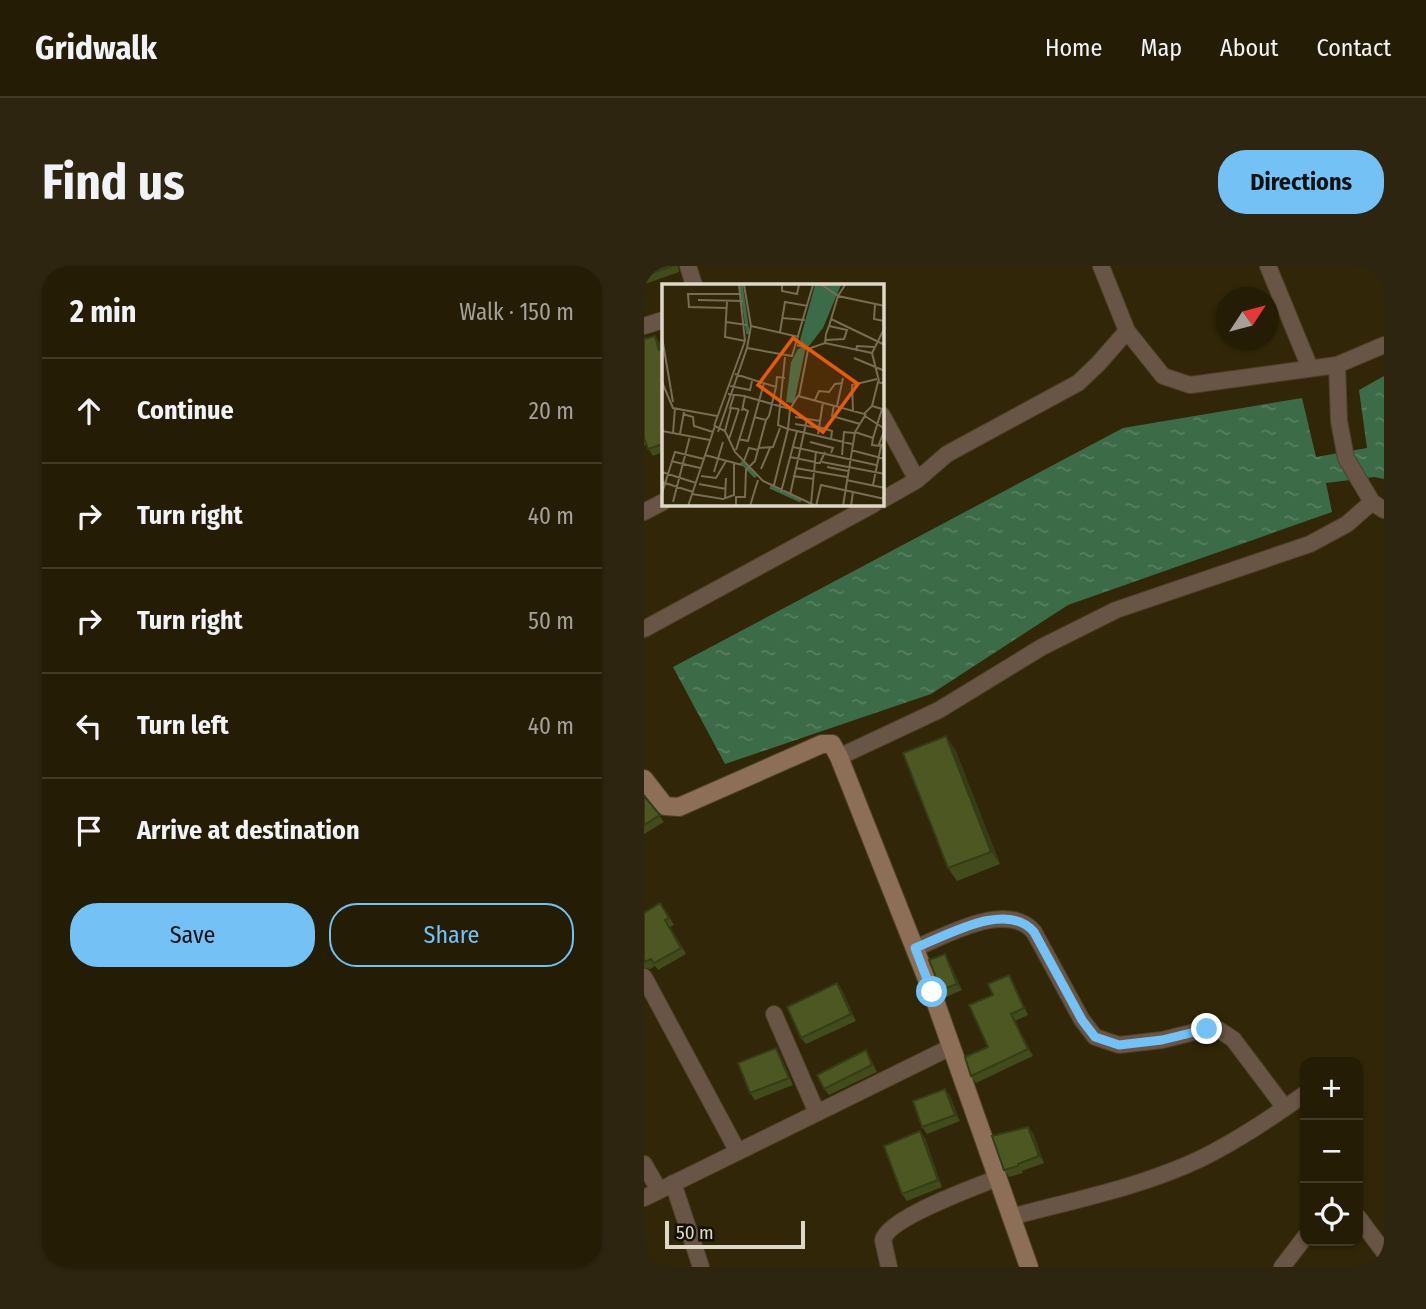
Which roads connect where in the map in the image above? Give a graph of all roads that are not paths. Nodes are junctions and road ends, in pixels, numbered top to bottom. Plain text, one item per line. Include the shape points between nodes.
1 (688, 266) edge
2 (1101, 266) edge
3 (1268, 266) edge
4 (694, 284) edge
5 (662, 320) edge
6 (644, 326) edge
7 (1127, 331) junction
8 (1384, 345) edge
9 (1337, 365) junction
10 (1310, 368) junction
11 (884, 419) edge
12 (917, 480) junction
13 (884, 498) edge
14 (662, 503) edge
15 (870, 506) edge
16 (1378, 506) edge
17 (644, 512) edge
18 (644, 629) edge
19 (839, 757) junction
20 (644, 779) edge
21 (915, 948) junction
22 (644, 977) edge
23 (651, 1012) edge
24 (774, 1014) dead end
25 (951, 1047) junction
26 (1300, 1098) edge
27 (1286, 1108) junction
28 (817, 1113) junction
29 (738, 1152) junction
30 (644, 1164) edge
31 (998, 1178) junction
32 (659, 1190) edge
33 (1011, 1217) junction
34 (1363, 1224) edge
35 (1300, 1244) edge
36 (1384, 1252) edge
37 (701, 1267) edge
38 (889, 1267) edge
39 (1029, 1267) edge
40 (1282, 1267) edge

1 - 4 street
2 - 7 street
3 - 10 street
5 - 6 street
7 - 10 street via 1163,376 1190,385
7 - 12 street via 1078,383 947,454
8 - 9 street
9 - 10 street
9 - 16 street via 1346,458
11 - 12 street
12 - 13 street
14 - 17 street
15 - 18 street
16 - 19 street via 1310,544 1116,610 1042,647 939,710
19 - 20 main road via 832,744 822,744 679,807 665,806
19 - 21 main road
21 - 25 main road
21 - 27 street via 989,919 1005,917 1027,923 1095,1037 1119,1045 1219,1030 1233,1039
22 - 23 street
23 - 29 street
24 - 28 street
25 - 28 street
25 - 31 main road
26 - 27 street
27 - 33 street via 1201,1158 1140,1182
28 - 29 street
29 - 32 street
30 - 32 street
31 - 33 main road
31 - 38 street via 890,1228 883,1240
32 - 37 street
33 - 39 main road
34 - 36 street
35 - 40 street

